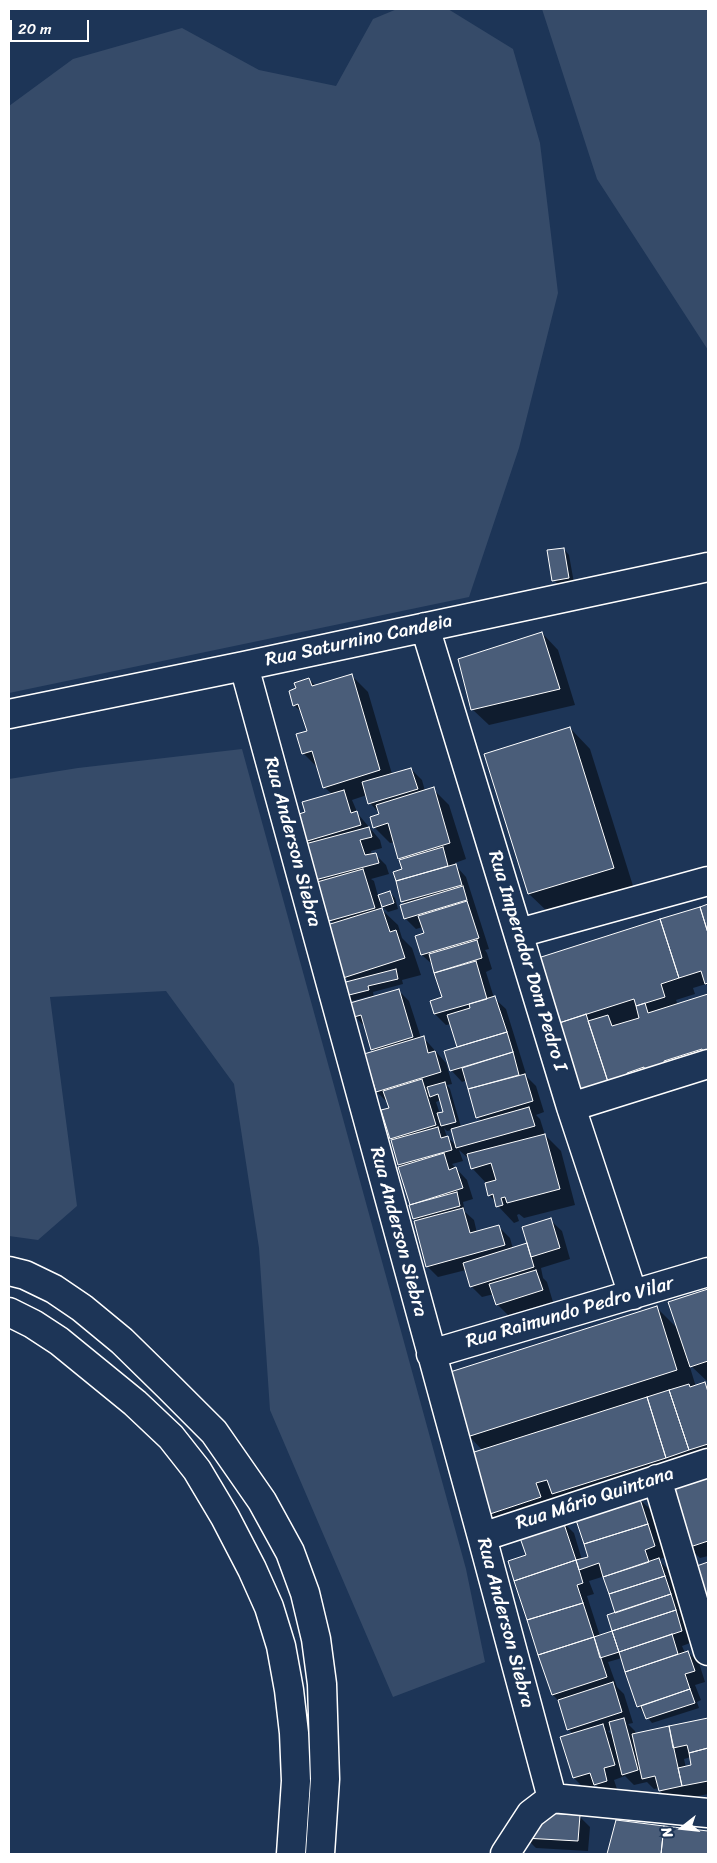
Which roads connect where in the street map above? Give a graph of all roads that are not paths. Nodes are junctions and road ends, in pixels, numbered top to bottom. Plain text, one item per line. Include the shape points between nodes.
1 (708, 567) edge
2 (426, 627) junction
3 (244, 666) junction
4 (9, 714) edge
5 (708, 881) edge
6 (519, 934) junction
7 (708, 1064) edge
8 (571, 1107) junction
9 (9, 1271) edge
10 (708, 1272) edge
11 (633, 1295) junction
12 (9, 1312) edge
13 (431, 1354) junction
14 (708, 1463) edge
15 (657, 1479) junction
16 (482, 1537) junction
17 (708, 1646) edge
18 (552, 1798) junction
19 (708, 1813) edge
20 (291, 1854) edge
21 (320, 1854) edge
22 (505, 1854) edge

1 - 2 street, Rua Saturnino Candeia
2 - 3 street, Rua Saturnino Candeia
2 - 6 street, Rua Imperador Dom Pedro I
3 - 4 street, Rua Saturnino Candeia
3 - 13 street, Rua Anderson Siebra
5 - 6 street
6 - 8 street, Rua Imperador Dom Pedro I
7 - 8 street
8 - 11 street, Rua Imperador Dom Pedro I
9 - 21 street via 54,1289 82,1308 122,1341 214,1432 262,1501 290,1552 305,1593 322,1684 325,1779
10 - 11 street, Rua Raimundo Pedro Vilar
11 - 13 street, Rua Raimundo Pedro Vilar
12 - 20 street via 59,1341 171,1437 197,1470 225,1517 269,1607 279,1638 294,1733 296,1781
13 - 16 street, Rua Anderson Siebra
14 - 15 street, Rua Mário Quintana
15 - 16 street, Rua Mário Quintana
15 - 17 street
16 - 18 street, Rua Anderson Siebra
18 - 19 street
18 - 22 street via 531,1814

